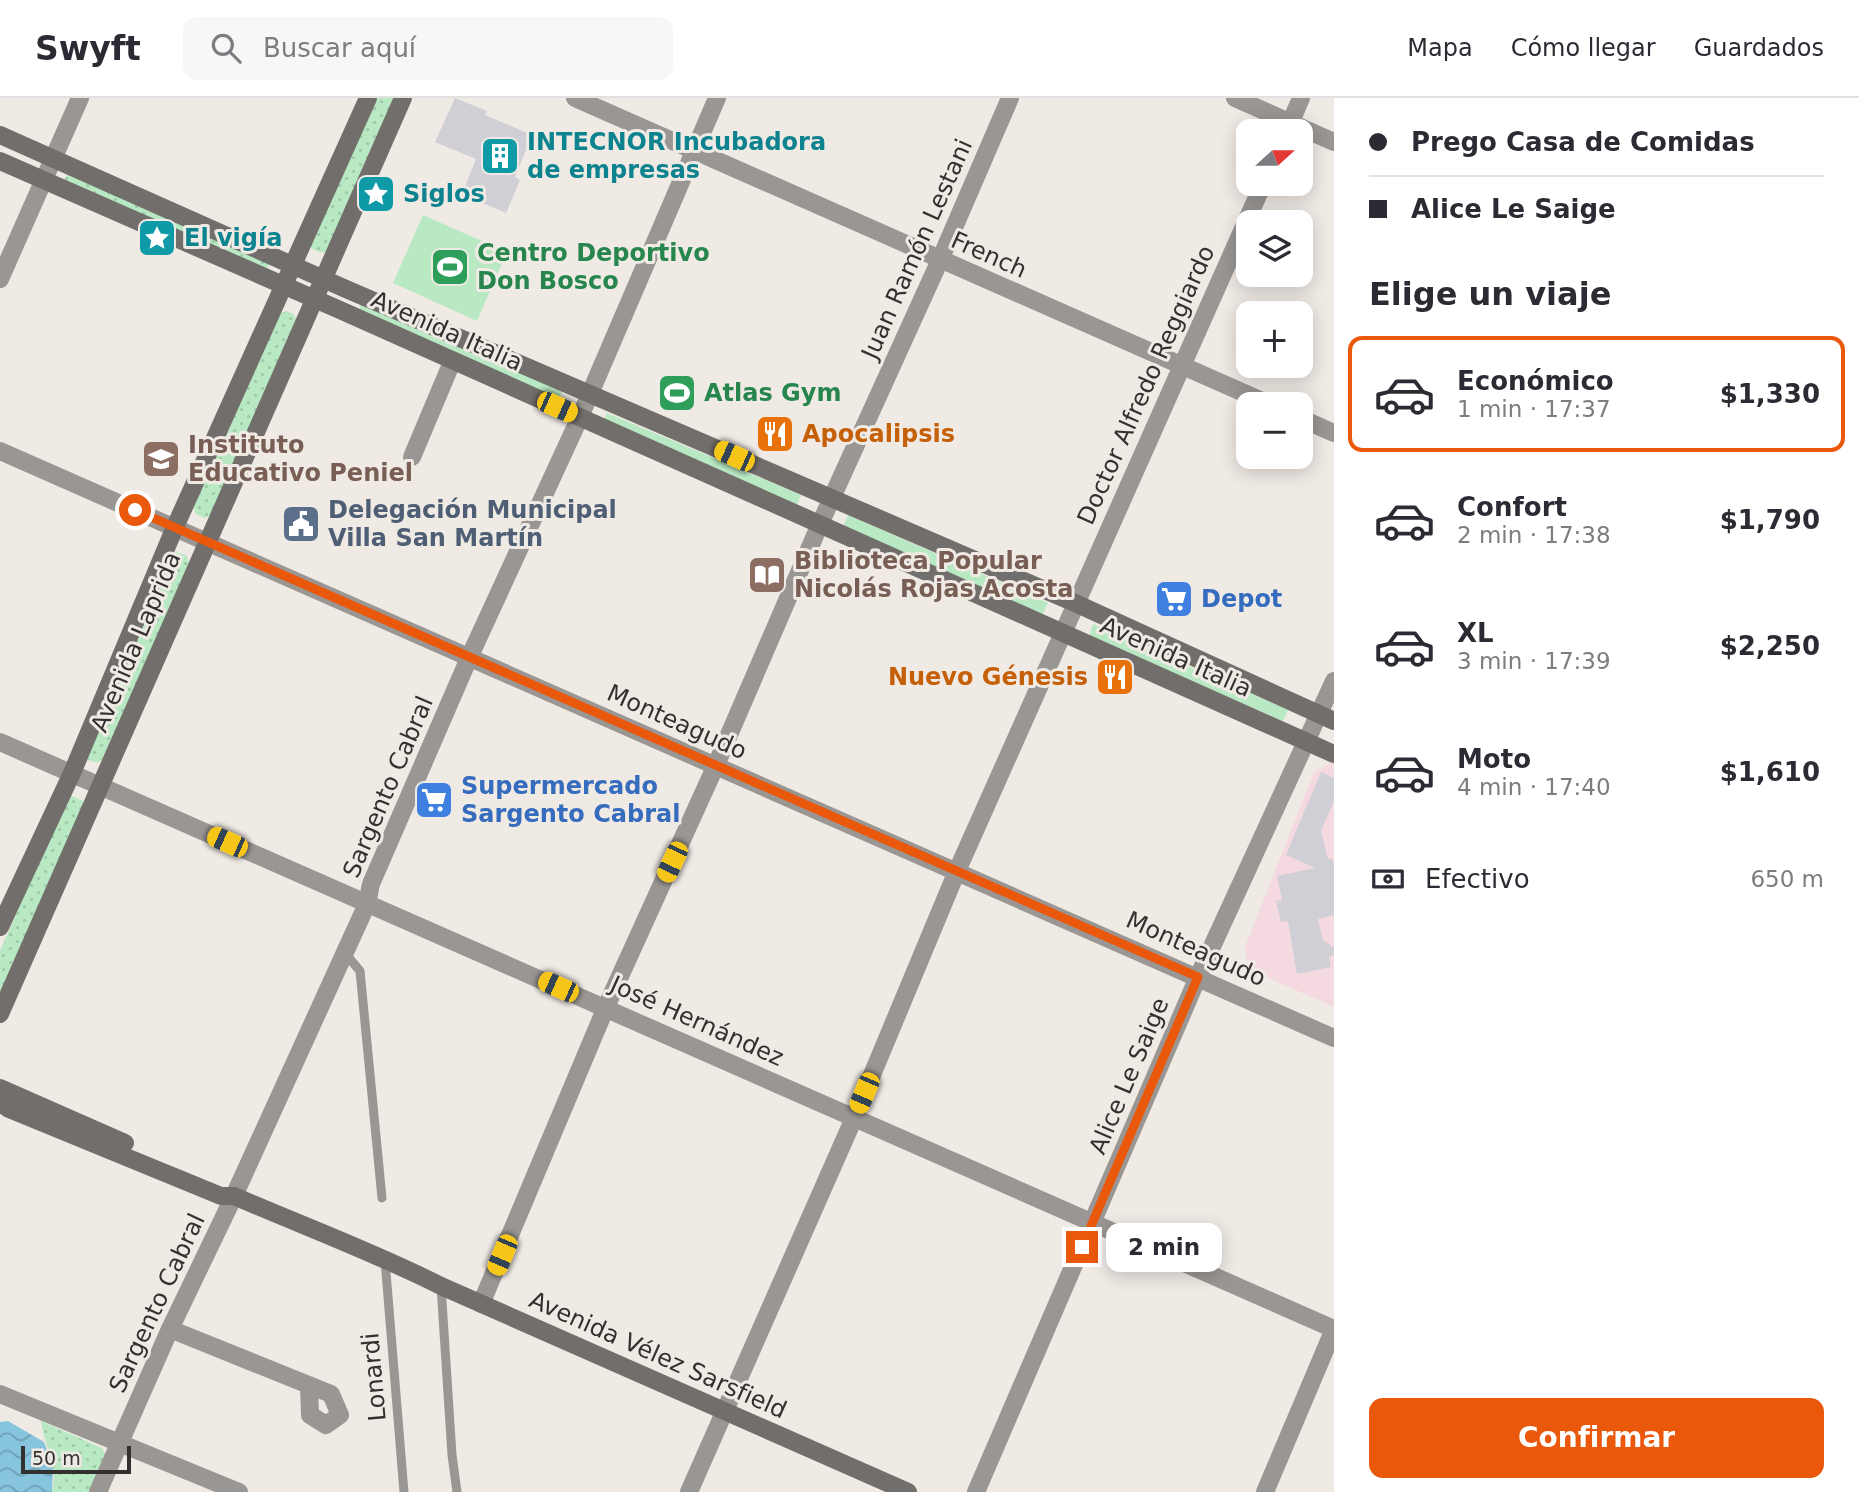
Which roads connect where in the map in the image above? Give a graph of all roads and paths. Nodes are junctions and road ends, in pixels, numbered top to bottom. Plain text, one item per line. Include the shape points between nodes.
1 (80, 98) edge
2 (368, 98) edge
3 (403, 98) edge
4 (575, 98) edge
5 (718, 98) edge
6 (1010, 98) edge
7 (1235, 98) edge
8 (1301, 98) edge
9 (1274, 119) edge
10 (1292, 119) edge
11 (0, 135) edge
12 (1313, 135) edge
13 (1334, 142) edge
14 (694, 152) junction
15 (54, 159) junction
16 (0, 161) edge
17 (44, 181) junction
18 (1258, 196) edge
19 (940, 260) junction
20 (294, 265) junction
21 (323, 278) junction
22 (0, 279) edge
23 (284, 285) junction
24 (315, 300) junction
25 (452, 362) junction
26 (1181, 366) junction
27 (1241, 392) edge
28 (589, 393) junction
29 (580, 417) junction
30 (1313, 424) edge
31 (1334, 433) edge
32 (0, 451) edge
33 (412, 457) dead end
34 (831, 499) junction
35 (820, 524) junction
36 (176, 527) junction
37 (206, 541) junction
38 (1075, 603) junction
39 (1063, 633) junction
40 (469, 658) junction
41 (1334, 681) edge
42 (1326, 718) edge
43 (0, 742) edge
44 (1306, 742) junction
45 (1334, 754) edge
46 (716, 765) junction
47 (72, 773) junction
48 (101, 785) junction
49 (957, 872) junction
50 (367, 904) junction
51 (0, 927) edge
52 (344, 952) junction
53 (1198, 977) junction
54 (606, 1007) junction
55 (0, 1014) edge
56 (1334, 1038) edge
57 (0, 1093) edge
58 (854, 1118) junction
59 (234, 1196) junction
60 (382, 1198) dead end
61 (1093, 1223) junction
62 (385, 1258) junction
63 (441, 1286) junction
64 (481, 1304) junction
65 (170, 1328) junction
66 (1334, 1329) edge
67 (309, 1385) dead end
68 (0, 1394) edge
69 (725, 1411) junction
70 (120, 1442) junction
71 (98, 1492) edge
72 (239, 1492) edge
73 (404, 1492) edge
74 (457, 1492) edge
75 (689, 1492) edge
76 (908, 1492) edge
77 (976, 1492) edge
78 (1265, 1492) edge

1 - 15 street
2 - 20 main road, Avenida Laprida
3 - 21 main road, Avenida Laprida
4 - 14 street, French
5 - 14 street, Sargento Cabral
6 - 19 street, Juan Ramón Lestani
7 - 9 street
8 - 10 street
11 - 15 main road, Avenida Italia
12 - 13 street
14 - 19 street, French
14 - 28 street, Sargento Cabral
15 - 17 street
15 - 20 main road, Avenida Italia
16 - 17 main road, Avenida Italia
17 - 22 street
17 - 23 main road, Avenida Italia
18 - 26 street, Doctor Alfredo Reggiardo
19 - 26 street, French
19 - 34 street, Juan Ramón Lestani
20 - 21 main road, Avenida Italia
20 - 23 main road, Avenida Laprida
21 - 24 main road, Avenida Laprida
21 - 28 main road, Avenida Italia
23 - 24 main road, Avenida Italia
23 - 36 main road, Avenida Laprida
24 - 25 main road, Avenida Italia
24 - 37 main road, Avenida Laprida
25 - 29 main road, Avenida Italia
25 - 33 street
26 - 27 street, French
26 - 38 street, Doctor Alfredo Reggiardo
28 - 29 street, Sargento Cabral
28 - 34 main road, Avenida Italia
29 - 35 main road, Avenida Italia
29 - 40 street, Sargento Cabral
30 - 31 street
32 - 36 street, Monteagudo
34 - 35 street, Juan Ramón Lestani
34 - 38 main road, Avenida Italia
35 - 39 main road, Avenida Italia
35 - 46 street, Juan Ramón Lestani
36 - 37 street, Monteagudo
36 - 47 main road, Avenida Laprida
37 - 40 street, Monteagudo
37 - 48 main road, Avenida Laprida
38 - 39 street, Doctor Alfredo Reggiardo
38 - 42 main road, Avenida Italia
39 - 44 main road, Avenida Italia
39 - 49 street, Doctor Alfredo Reggiardo
40 - 46 street, Monteagudo
40 - 50 street, Sargento Cabral via 371,884
41 - 42 street, Alice Le Saige
42 - 44 street, Alice Le Saige
43 - 47 street, José Hernández
44 - 45 main road, Avenida Italia
44 - 53 street, Alice Le Saige
46 - 49 street, Monteagudo
46 - 54 street, Juan Ramón Lestani
47 - 48 street, José Hernández
47 - 51 main road, Avenida Laprida
48 - 50 street, José Hernández
48 - 55 main road, Avenida Laprida
49 - 53 street, Monteagudo
49 - 58 street, Doctor Alfredo Reggiardo
50 - 52 street, Sargento Cabral
50 - 54 street, José Hernández
52 - 59 street, Sargento Cabral
52 - 60 lane via 360,971
53 - 56 street, Monteagudo
53 - 61 street, Alice Le Saige
54 - 58 street, José Hernández
54 - 64 street, Juan Ramón Lestani
57 - 59 main road, Avenida Vélez Sarsfield via 225,1187
58 - 61 street, José Hernández
58 - 69 street, Doctor Alfredo Reggiardo
59 - 62 main road, Avenida Vélez Sarsfield
59 - 65 street, Sargento Cabral
61 - 66 street, José Hernández
61 - 77 street, Alice Le Saige
62 - 63 main road, Avenida Vélez Sarsfield
62 - 73 lane, Lonardi
63 - 64 main road, Avenida Vélez Sarsfield
63 - 74 lane
64 - 69 main road, Avenida Vélez Sarsfield
65 - 67 street
65 - 70 street, Sargento Cabral
66 - 78 street
68 - 70 street
69 - 75 street, Doctor Alfredo Reggiardo
69 - 76 main road, Avenida Vélez Sarsfield
70 - 71 street, Sargento Cabral
70 - 72 street

